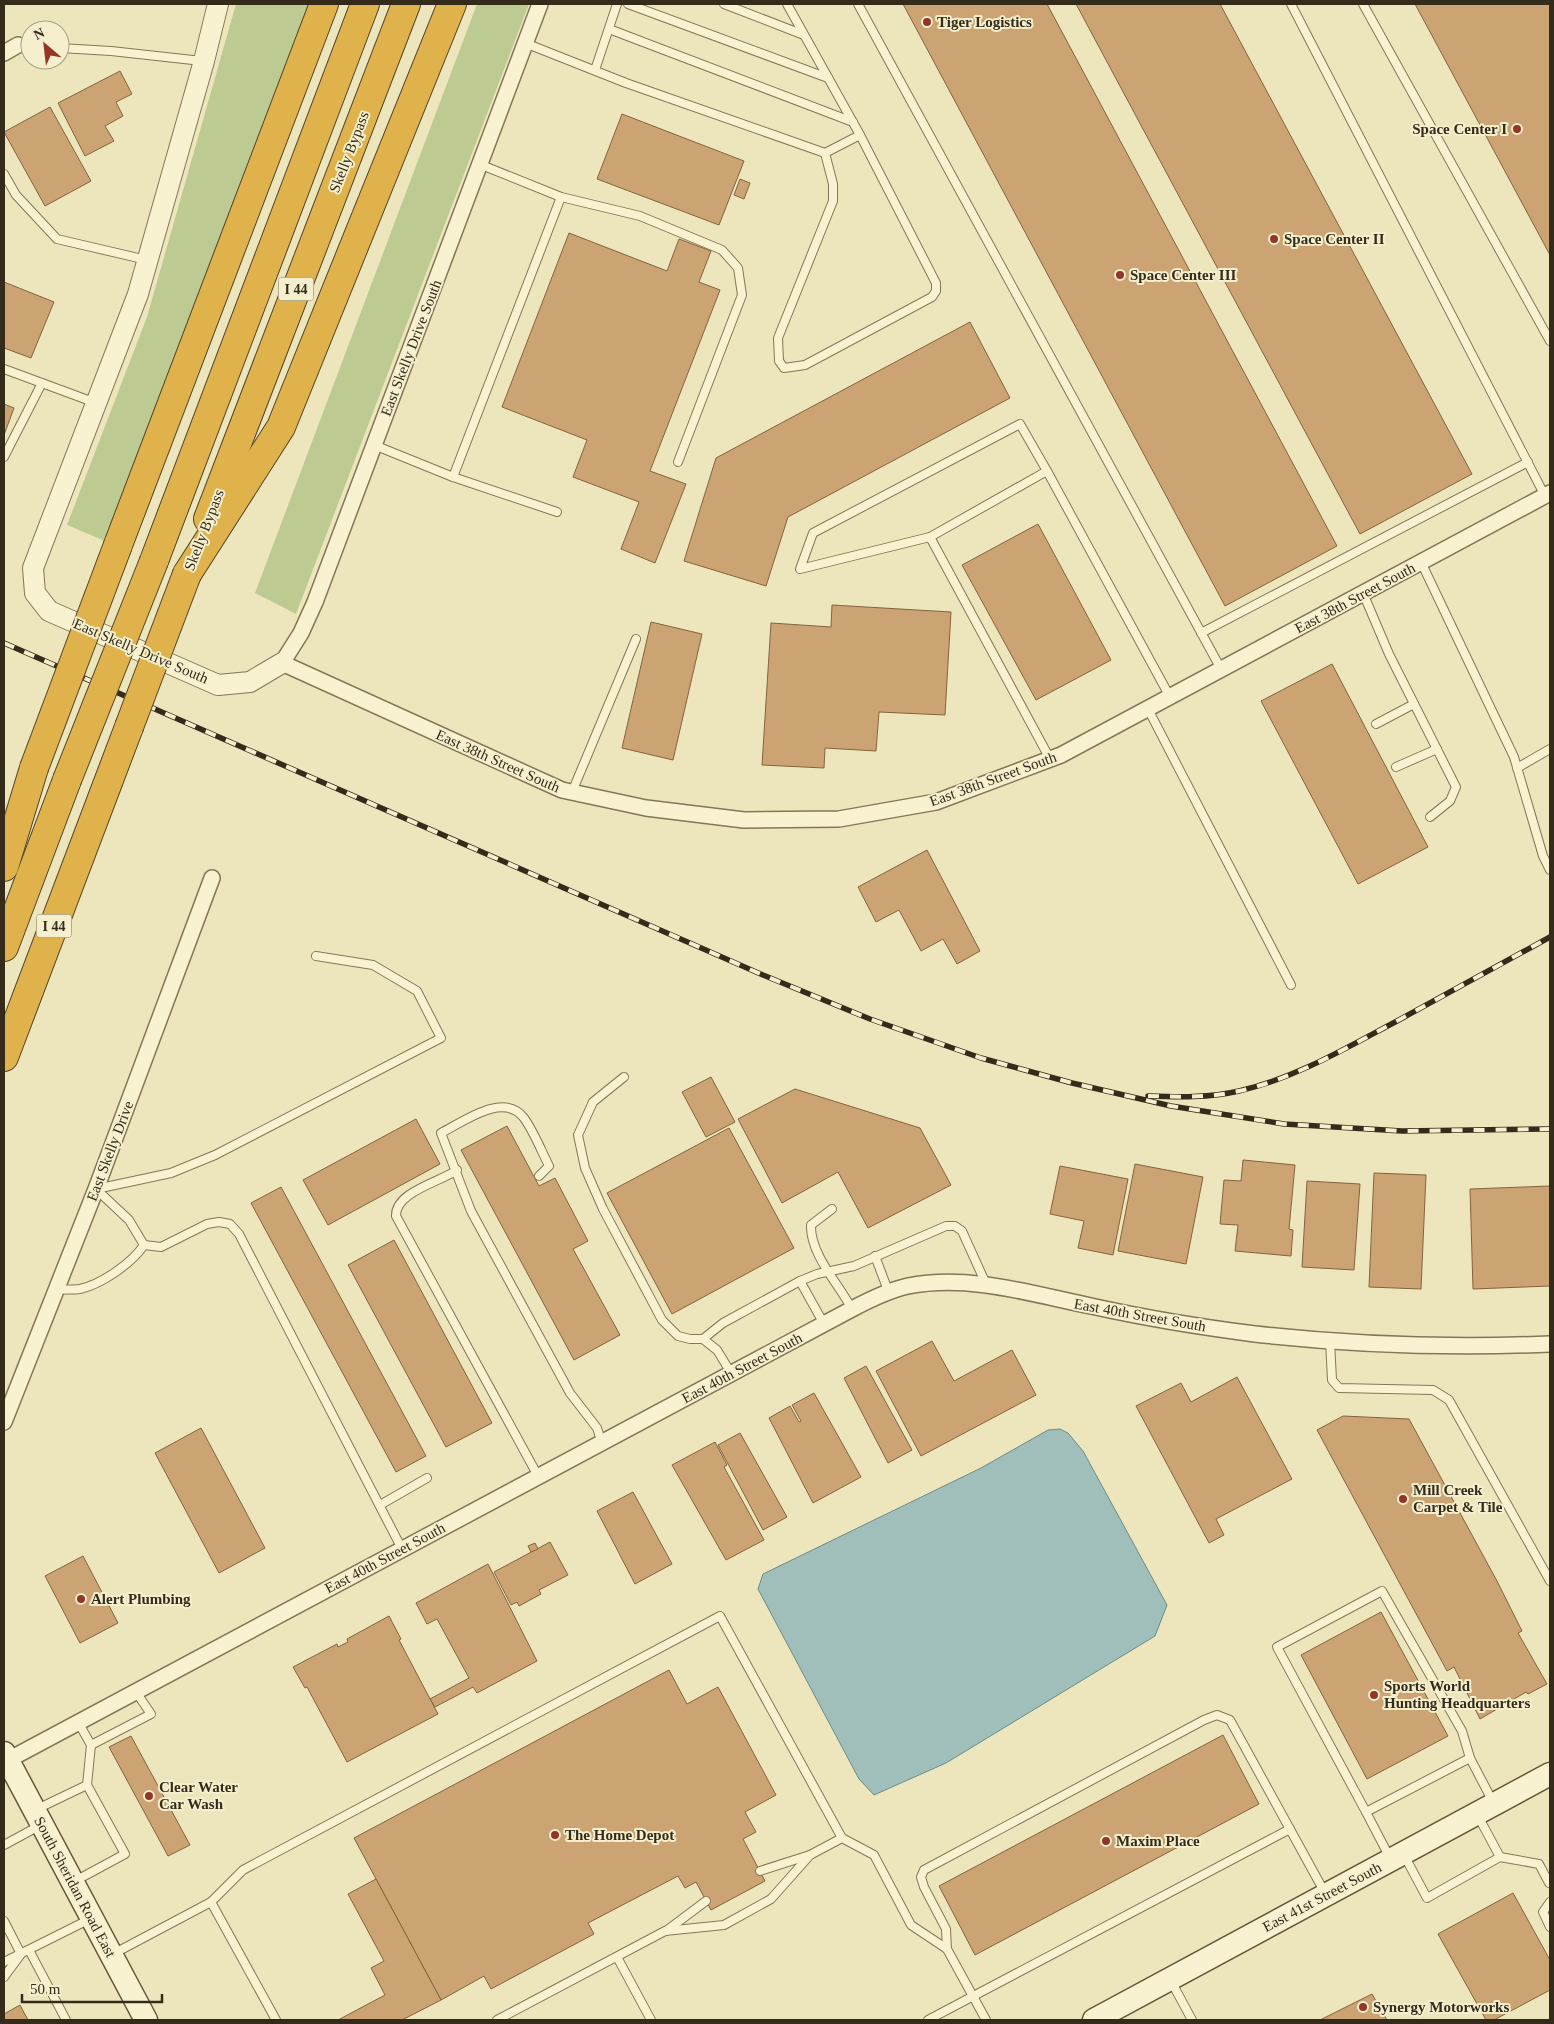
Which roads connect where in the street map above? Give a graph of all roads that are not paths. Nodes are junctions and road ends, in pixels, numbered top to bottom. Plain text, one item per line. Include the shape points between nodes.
1 (218, 4) edge
2 (324, 4) edge
3 (365, 4) edge
4 (406, 4) edge
5 (452, 4) edge
6 (540, 4) edge
7 (617, 4) edge
8 (628, 4) edge
9 (724, 4) edge
10 (787, 4) edge
11 (858, 4) edge
12 (1291, 4) edge
13 (1363, 4) edge
14 (609, 29) junction
15 (804, 35) junction
16 (525, 43) junction
17 (20, 47) edge
18 (70, 49) edge
19 (4, 53) edge
20 (204, 61) junction
21 (595, 70) junction
22 (828, 78) junction
23 (853, 122) junction
24 (860, 135) junction
25 (825, 153) junction
26 (479, 164) junction
27 (4, 174) edge
28 (561, 197) junction
29 (148, 260) junction
30 (1550, 341) edge
31 (4, 369) edge
32 (42, 383) junction
33 (96, 403) junction
34 (374, 445) junction
35 (4, 457) edge
36 (678, 462) dead end
37 (1528, 462) junction
38 (1047, 471) junction
39 (453, 476) junction
40 (1548, 494) edge
41 (557, 512) dead end
42 (930, 538) junction
43 (1421, 562) junction
44 (187, 574) junction
45 (1363, 593) junction
46 (1201, 634) junction
47 (636, 639) dead end
48 (282, 663) junction
49 (1221, 670) junction
50 (1170, 697) junction
51 (1414, 704) junction
52 (1148, 709) junction
53 (1376, 724) dead end
54 (1437, 749) junction
55 (1550, 750) edge
56 (1050, 759) junction
57 (1396, 767) dead end
58 (1517, 768) junction
59 (572, 792) junction
60 (1430, 817) dead end
61 (4, 868) edge
62 (1550, 870) edge
63 (212, 878) dead end
64 (4, 947) edge
65 (316, 956) dead end
66 (1291, 985) dead end
67 (4, 1057) edge
68 (624, 1077) dead end
69 (457, 1170) junction
70 (539, 1176) dead end
71 (96, 1189) junction
72 (832, 1209) dead end
73 (144, 1245) junction
74 (875, 1256) junction
75 (828, 1272) junction
76 (800, 1281) junction
77 (986, 1284) junction
78 (57, 1290) junction
79 (889, 1292) junction
80 (852, 1309) junction
81 (824, 1324) junction
82 (703, 1339) junction
83 (1330, 1341) junction
84 (1550, 1344) edge
85 (731, 1373) junction
86 (4, 1422) edge
87 (602, 1443) junction
88 (538, 1476) junction
89 (427, 1478) dead end
90 (380, 1505) junction
91 (402, 1549) junction
92 (1550, 1580) edge
93 (136, 1692) junction
94 (78, 1722) junction
95 (92, 1745) junction
96 (6, 1756) edge
97 (1470, 1758) junction
98 (1550, 1774) edge
99 (87, 1785) junction
100 (1486, 1809) junction
101 (1366, 1812) junction
102 (38, 1818) junction
103 (1290, 1829) junction
104 (842, 1838) junction
105 (4, 1845) edge
106 (810, 1855) junction
107 (1397, 1856) junction
108 (1500, 1857) junction
109 (760, 1871) dead end
110 (73, 1883) junction
111 (1549, 1883) edge
112 (1326, 1895) junction
113 (706, 1901) dead end
114 (212, 1902) junction
115 (1550, 1902) edge
116 (92, 1918) junction
117 (4, 1921) edge
118 (1550, 1927) edge
119 (665, 1931) junction
120 (946, 1948) junction
121 (29, 1950) junction
122 (21, 1954) junction
123 (111, 1955) junction
124 (617, 1957) junction
125 (4, 1962) edge
126 (4, 1977) edge
127 (1170, 1979) junction
128 (973, 1996) junction
129 (66, 2020) edge
130 (146, 2020) edge
131 (276, 2020) edge
132 (497, 2020) edge
133 (651, 2020) edge
134 (928, 2020) edge
135 (986, 2020) edge
136 (1094, 2020) edge
137 (1192, 2020) edge

1 - 20 street, East Skelly Drive South
2 - 61 highway, bridge via 34,768
3 - 64 highway, I 44, bridge
4 - 44 highway, Skelly Bypass / I 44
5 - 44 highway via 281,427
6 - 16 street, East Skelly Drive South
7 - 14 lane
8 - 22 lane
9 - 15 lane
10 - 15 lane
11 - 46 lane
12 - 37 lane
13 - 30 lane
14 - 21 lane
14 - 23 lane
15 - 22 lane
16 - 21 lane
16 - 26 street, East Skelly Drive South
17 - 19 street
18 - 20 lane
20 - 29 street, East Skelly Drive South
21 - 25 lane
22 - 23 lane
23 - 24 lane
24 - 25 lane
24 - 25 lane via 936,283 936,291 932,297 805,365 784,368 777,353 778,338 833,201 833,184
26 - 28 lane
26 - 34 street, East Skelly Drive South
27 - 29 lane via 16,195 57,239
28 - 36 lane via 640,216 722,250 738,268 742,294
28 - 39 lane
29 - 33 street, East Skelly Drive South
31 - 32 lane
32 - 33 lane
32 - 35 lane
33 - 48 street, East Skelly Drive South via 33,568 35,593 49,611 218,685 250,682
34 - 39 lane
34 - 48 street, East Skelly Drive South via 315,602
37 - 40 lane
37 - 46 lane
38 - 42 lane
38 - 42 lane via 1020,424 813,533 800,569
38 - 50 lane
39 - 41 lane
40 - 43 street, East 38th Street South
42 - 56 lane
43 - 45 street, East 38th Street South
43 - 58 lane
44 - 67 highway, Skelly Bypass / I 44, bridge
45 - 49 street, East 38th Street South
45 - 51 lane
46 - 49 lane
47 - 59 lane
48 - 59 street, East 38th Street South
49 - 50 street, East 38th Street South
50 - 52 street, East 38th Street South
51 - 53 lane
51 - 54 lane
52 - 56 street, East 38th Street South
52 - 66 lane
54 - 57 lane
54 - 60 lane via 1456,787 1450,801
55 - 58 lane
56 - 59 street, East 38th Street South via 936,802 839,819 744,820 646,808
58 - 62 lane
63 - 71 street, East Skelly Drive
65 - 71 lane via 373,965 417,991 441,1038 215,1155 171,1173
68 - 82 lane via 594,1102 578,1135 586,1168 603,1209 662,1320 678,1336
69 - 70 lane via 441,1133 493,1107 511,1107 523,1117 549,1166
69 - 87 lane via 471,1211 570,1393 597,1428
69 - 88 lane via 401,1200 396,1216
71 - 73 lane via 129,1220
71 - 78 street, East Skelly Drive
72 - 75 lane via 811,1225 810,1238
73 - 78 lane via 133,1258 96,1282 80,1289
73 - 90 lane via 161,1246 207,1224 230,1224 239,1234
74 - 75 lane via 854,1266
74 - 77 lane via 946,1226 955,1226 965,1236
74 - 79 lane
75 - 76 lane
75 - 80 lane
76 - 81 lane
76 - 82 lane via 723,1323
77 - 79 street, East 40th Street South via 946,1282 908,1286
77 - 83 street, East 40th Street South via 1186,1324
78 - 86 street, East Skelly Drive
79 - 80 street, East 40th Street South
80 - 81 street, East 40th Street South
81 - 85 street, East 40th Street South
82 - 85 lane via 718,1350
83 - 84 street, East 40th Street South via 1439,1346
83 - 92 lane via 1332,1380 1339,1388 1432,1390 1449,1400
85 - 87 street, East 40th Street South
87 - 88 street, East 40th Street South
88 - 91 street, East 40th Street South
89 - 90 lane
90 - 91 lane
91 - 93 street, East 40th Street South
93 - 94 street, East 40th Street South
93 - 95 lane via 151,1714
94 - 95 lane
94 - 96 street, East 40th Street South
95 - 99 lane
96 - 102 main road, South Sheridan Road East
97 - 100 lane
97 - 101 lane
97 - 101 lane via 1462,1731 1382,1591 1277,1646
98 - 100 main road, East 41st Street South
99 - 102 lane
99 - 110 lane via 125,1854
100 - 107 main road, East 41st Street South
100 - 108 lane
101 - 107 lane
102 - 105 lane
102 - 110 main road, South Sheridan Road East
103 - 112 lane
103 - 120 lane via 1230,1720 1218,1715 924,1870 921,1877 924,1887 946,1929
103 - 128 lane
104 - 106 lane
104 - 114 lane via 720,1616 243,1870
104 - 120 lane via 874,1855 911,1925
106 - 109 lane
106 - 119 lane via 771,1899 724,1925
107 - 108 lane via 1427,1898
107 - 112 main road, East 41st Street South
108 - 111 lane via 1539,1864
110 - 116 main road, South Sheridan Road East
112 - 127 main road, East 41st Street South
113 - 119 lane
114 - 123 lane
114 - 131 lane
115 - 118 lane via 1543,1912
116 - 121 lane
116 - 123 main road, South Sheridan Road East
117 - 122 lane
119 - 124 lane
120 - 128 lane
121 - 122 lane
121 - 129 lane
122 - 125 lane
122 - 126 lane
123 - 130 main road, South Sheridan Road East
124 - 132 lane
124 - 133 lane
127 - 136 main road, East 41st Street South
127 - 137 lane
128 - 134 lane
128 - 135 lane

